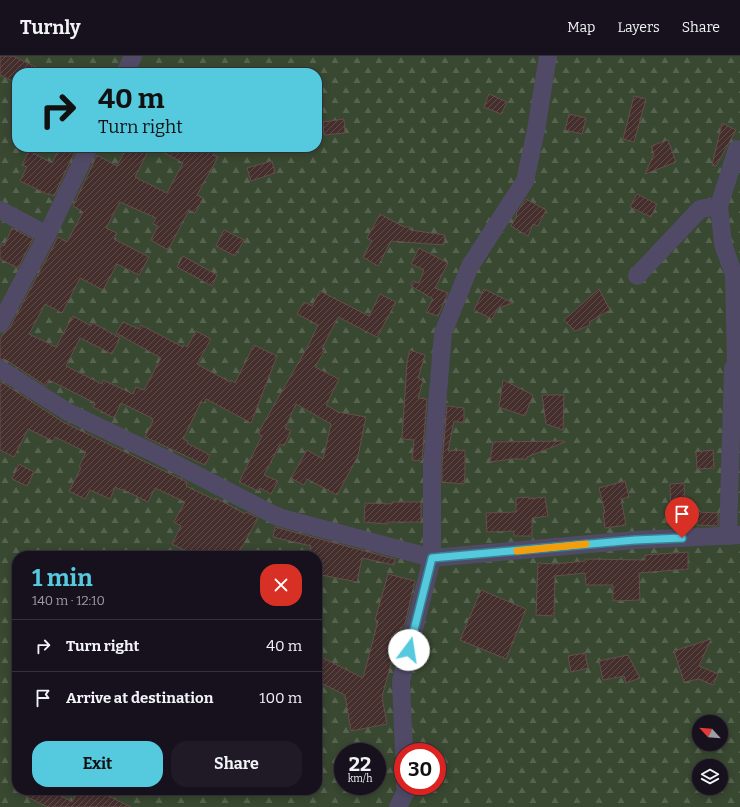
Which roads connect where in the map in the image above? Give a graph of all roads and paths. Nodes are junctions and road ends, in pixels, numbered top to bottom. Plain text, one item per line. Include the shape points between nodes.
1 (133, 56) edge
2 (548, 56) edge
3 (127, 68) edge
4 (740, 150) edge
5 (87, 152) edge
6 (719, 206) junction
7 (0, 210) edge
8 (47, 236) junction
9 (637, 276) dead end
10 (0, 324) edge
11 (0, 369) edge
12 (734, 535) edge
13 (432, 558) junction
14 (404, 743) edge
15 (404, 795) edge
16 (398, 807) edge

1 - 3 street
2 - 13 street via 525,180 470,266 443,333 432,465
4 - 6 street via 737,149
5 - 8 street
6 - 9 street via 700,209
6 - 12 street via 723,244 734,275
7 - 8 street
8 - 10 street
11 - 13 street via 68,412 162,456 278,517
12 - 13 street via 635,540
13 - 14 street via 401,681
15 - 16 street

